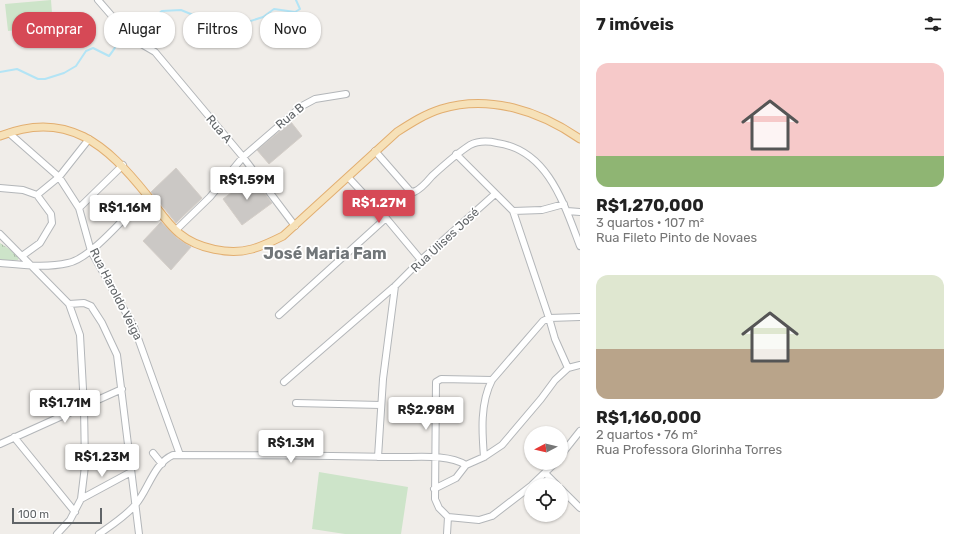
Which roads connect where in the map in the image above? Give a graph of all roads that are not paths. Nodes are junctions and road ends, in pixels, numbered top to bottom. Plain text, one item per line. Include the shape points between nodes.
1 (98, 0) edge
2 (346, 94) dead end
3 (9, 133) junction
4 (0, 136) edge
5 (90, 139) junction
6 (580, 139) edge
7 (375, 151) junction
8 (456, 154) junction
9 (243, 157) junction
10 (123, 165) junction
11 (59, 177) junction
12 (348, 177) junction
13 (0, 188) edge
14 (495, 194) junction
15 (37, 195) junction
16 (147, 195) junction
17 (564, 204) junction
18 (79, 208) junction
19 (512, 211) junction
20 (567, 211) junction
21 (580, 212) edge
22 (386, 218) junction
23 (295, 226) junction
24 (176, 230) junction
25 (0, 234) edge
26 (580, 246) edge
27 (91, 251) junction
28 (22, 256) junction
29 (421, 260) junction
30 (0, 264) edge
31 (30, 265) junction
32 (395, 286) junction
33 (69, 304) junction
34 (279, 315) dead end
35 (580, 317) edge
36 (549, 318) junction
37 (580, 365) edge
38 (568, 368) junction
39 (492, 380) junction
40 (284, 382) dead end
41 (122, 389) junction
42 (296, 403) dead end
43 (381, 405) junction
44 (84, 407) junction
45 (580, 431) edge
46 (14, 438) junction
47 (0, 444) edge
48 (568, 446) edge
49 (153, 453) dead end
50 (180, 455) junction
51 (378, 456) junction
52 (484, 457) junction
53 (435, 458) junction
54 (162, 464) junction
55 (466, 465) junction
56 (549, 470) edge
57 (131, 472) junction
58 (546, 474) junction
59 (541, 478) edge
60 (550, 478) edge
61 (434, 489) junction
62 (524, 492) edge
63 (568, 496) edge
64 (81, 499) junction
65 (136, 504) junction
66 (580, 508) edge
67 (75, 512) junction
68 (448, 517) junction
69 (57, 534) edge
70 (99, 534) edge
71 (139, 534) edge
72 (447, 534) edge

1 - 9 street, Rua A via 131,38 156,52
2 - 9 street, Rua B via 307,102
3 - 4 main road
3 - 5 main road via 35,127 50,127
3 - 11 street, Rua Haroldo Veiga
5 - 10 main road
5 - 11 street
6 - 7 main road via 564,128 529,112 501,105 472,104 441,109 418,119 397,132
7 - 8 street via 410,191 417,190
7 - 12 main road
8 - 14 street
8 - 17 street via 472,144 487,141 521,149 544,170
9 - 23 street, Rua A
9 - 24 street, Rua B via 210,197
10 - 16 main road
10 - 18 street
11 - 15 street
11 - 18 street, Rua Haroldo Veiga
12 - 22 street
12 - 23 main road
13 - 15 street via 23,190
14 - 19 street
14 - 29 street, Rua Ulises José
15 - 28 street via 51,214 52,223 40,244
16 - 24 main road
16 - 27 street
17 - 19 street via 542,210
17 - 20 street
18 - 27 street, Rua Haroldo Veiga
19 - 36 street
20 - 21 street
20 - 26 street
22 - 29 street
22 - 34 street
23 - 24 main road via 268,244 251,249 232,250 206,248 180,235
25 - 28 street
27 - 31 street via 69,263
27 - 50 street, Rua Haroldo Veiga via 134,327
28 - 31 street
29 - 32 street, Rua Ulises José
30 - 31 street
31 - 33 street
32 - 40 street, Rua Ulises José
32 - 43 street
33 - 41 street via 84,303 91,306 102,323 117,355
33 - 44 street via 80,335
35 - 36 street
36 - 38 street via 554,339
36 - 39 street via 534,329
37 - 38 street
38 - 52 street via 555,380 509,438
39 - 52 street via 484,401
39 - 53 street via 436,382
41 - 44 street
41 - 57 street
42 - 43 street
43 - 51 street
44 - 46 street
44 - 64 street via 85,466
45 - 48 street
46 - 47 street
46 - 67 street
49 - 54 street
50 - 51 street
50 - 54 street via 167,457
51 - 53 street
52 - 55 street
53 - 55 street via 458,460
53 - 61 street
54 - 65 street
55 - 61 street via 456,478
56 - 58 street
57 - 64 street
57 - 65 street
58 - 59 street
58 - 60 street
61 - 68 street via 439,508
62 - 68 street via 492,516 479,520
63 - 66 street
64 - 67 street
65 - 70 street
65 - 71 street
67 - 69 street
68 - 72 street

